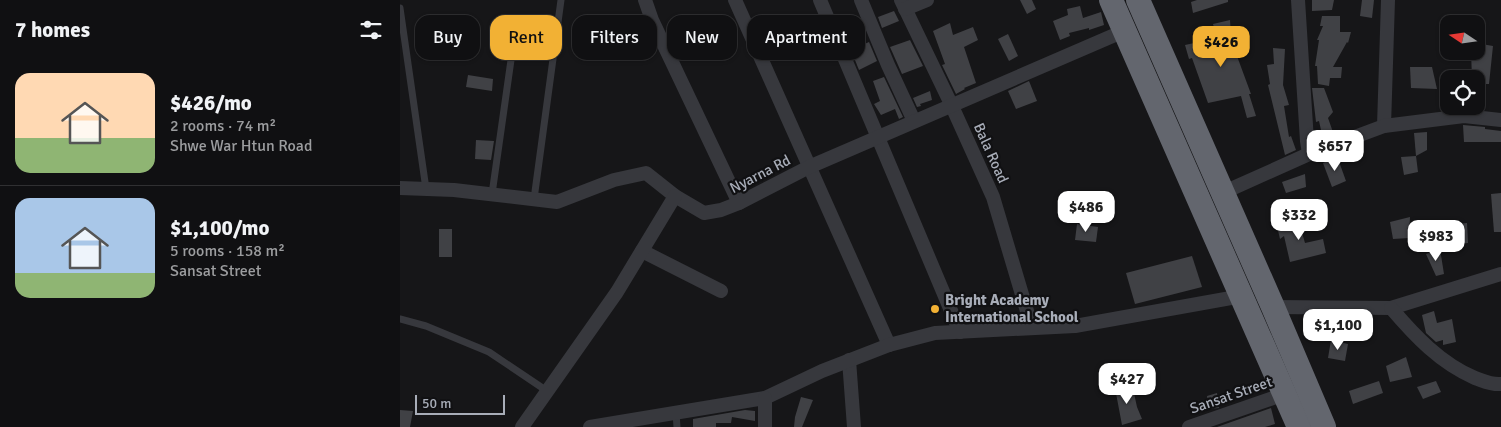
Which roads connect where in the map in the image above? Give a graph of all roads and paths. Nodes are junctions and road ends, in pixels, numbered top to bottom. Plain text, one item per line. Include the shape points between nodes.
1 (561, 0) edge
2 (645, 0) edge
3 (735, 0) edge
4 (820, 0) edge
5 (861, 0) edge
6 (928, 0) edge
7 (1111, 0) edge
8 (1138, 0) edge
9 (1298, 0) edge
10 (1388, 0) edge
11 (903, 5) edge
12 (400, 8) edge
13 (1124, 31) junction
14 (511, 60) edge
15 (1165, 91) junction
16 (952, 104) junction
17 (1501, 120) edge
18 (914, 121) junction
19 (1384, 126) junction
20 (878, 138) junction
21 (1309, 154) junction
22 (809, 167) junction
23 (400, 188) edge
24 (426, 189) junction
25 (492, 194) junction
26 (675, 196) junction
27 (534, 199) junction
28 (738, 203) junction
29 (1221, 208) junction
30 (642, 251) junction
31 (1501, 274) edge
32 (721, 290) dead end
33 (1242, 296) junction
34 (1273, 307) junction
35 (1391, 308) junction
36 (400, 319) edge
37 (1032, 328) junction
38 (960, 332) junction
39 (888, 345) junction
40 (1281, 356) junction
41 (849, 360) junction
42 (1501, 384) edge
43 (547, 391) junction
44 (1285, 394) junction
45 (765, 398) junction
46 (676, 412) junction
47 (1216, 423) edge
48 (599, 426) edge
49 (522, 427) edge
50 (677, 427) edge
51 (765, 427) edge
52 (854, 427) edge
53 (1189, 427) edge
54 (1299, 427) edge
55 (1324, 427) edge

1 - 27 lane
2 - 28 street
3 - 22 street
4 - 20 street
5 - 18 street
6 - 11 street
7 - 13 highway
8 - 15 highway
9 - 21 street
10 - 19 street
11 - 16 street, Bala Road
12 - 24 lane
13 - 15 highway
13 - 16 street, Nyarna Rd
14 - 25 lane
15 - 29 highway
16 - 18 street, Nyarna Rd
16 - 37 street, Bala Road via 993,197
17 - 19 street via 1464,116
18 - 20 street, Nyarna Rd
19 - 21 street
20 - 22 street, Nyarna Rd
20 - 38 street
21 - 29 street
22 - 28 street, Nyarna Rd
22 - 39 street
23 - 24 street, Nyarna Rd
24 - 25 street, Nyarna Rd
25 - 27 street, Nyarna Rd
26 - 27 street, Nyarna Rd via 646,173 614,180 557,202
26 - 28 street, Nyarna Rd via 704,213
26 - 30 street
29 - 33 highway
29 - 34 highway
30 - 32 street
30 - 43 street
31 - 35 street
33 - 37 street via 1075,326
33 - 40 highway
34 - 35 street
34 - 40 highway
35 - 42 street via 1434,353 1459,371 1492,385
36 - 43 lane via 489,352
37 - 38 street
38 - 39 street via 935,333
39 - 41 street
40 - 44 highway
40 - 55 highway
41 - 45 street
41 - 52 street
43 - 49 street
44 - 47 street, Sansat Street
44 - 54 highway
45 - 46 street
45 - 51 street
46 - 48 street
46 - 50 lane
47 - 53 street, Sansat Street

